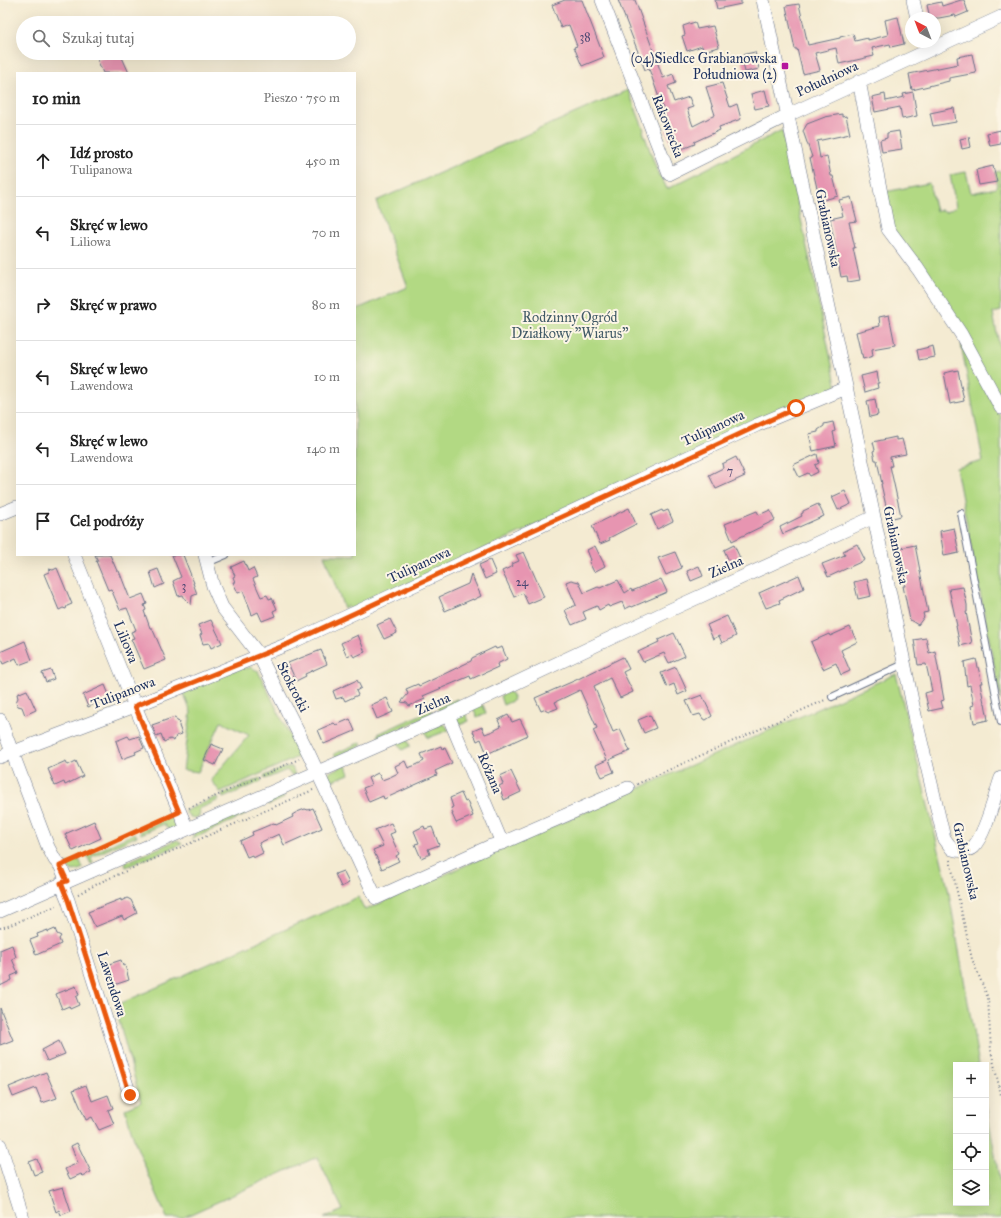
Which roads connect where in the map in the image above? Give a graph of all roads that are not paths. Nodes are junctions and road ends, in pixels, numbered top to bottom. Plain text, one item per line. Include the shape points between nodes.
1 (602, 0) edge
2 (763, 0) edge
3 (913, 0) edge
4 (916, 12) edge
5 (1001, 16) edge
6 (941, 40) edge
7 (921, 48) edge
8 (859, 81) junction
9 (788, 115) junction
10 (669, 174) joint
11 (846, 388) junction
12 (1001, 408) edge
13 (16, 507) edge
14 (961, 513) dead end
15 (0, 514) edge
16 (874, 517) junction
17 (74, 556) edge
18 (221, 556) edge
19 (206, 559) edge
20 (259, 656) junction
21 (904, 664) junction
22 (832, 697) road end
23 (135, 706) junction
24 (448, 715) junction
25 (0, 720) edge
26 (1001, 722) edge
27 (13, 752) junction
28 (0, 757) edge
29 (317, 772) junction
30 (1001, 778) edge
31 (628, 788) road end
32 (187, 829) junction
33 (502, 843) junction
34 (64, 882) junction
35 (0, 911) edge
36 (130, 1095) dead end
37 (0, 1146) edge
38 (23, 1218) edge

1 - 10 street, Rakowiecka
2 - 9 street, Grabianowska
3 - 4 street
5 - 6 street, Południowa
7 - 8 street, Południowa
8 - 9 street, Południowa
8 - 12 street via 888,229 954,323
9 - 10 street, Południowa
9 - 11 street, Grabianowska
11 - 16 street, Grabianowska
11 - 20 street, Tulipanowa via 757,425
13 - 15 street
14 - 26 lane
16 - 21 street, Grabianowska
16 - 24 street, Zielna
17 - 23 street, Liliowa
18 - 19 lane
19 - 20 street, Stokrotki via 222,607
20 - 23 street, Tulipanowa
20 - 29 street, Stokrotki
21 - 22 lane
21 - 30 street, Grabianowska via 944,838 952,849 961,851 972,848 980,838
23 - 27 street, Tulipanowa
23 - 32 street, Liliowa
24 - 29 street, Zielna
24 - 33 street, Różana
25 - 27 street
27 - 28 street, Tulipanowa
27 - 34 street, Lawendowa via 48,847 60,866
29 - 32 street, Zielna
29 - 33 street, Stokrotki via 376,898
31 - 33 street
32 - 34 street, Zielna
34 - 35 street, Zielna
34 - 36 street, Lawendowa
37 - 38 street

